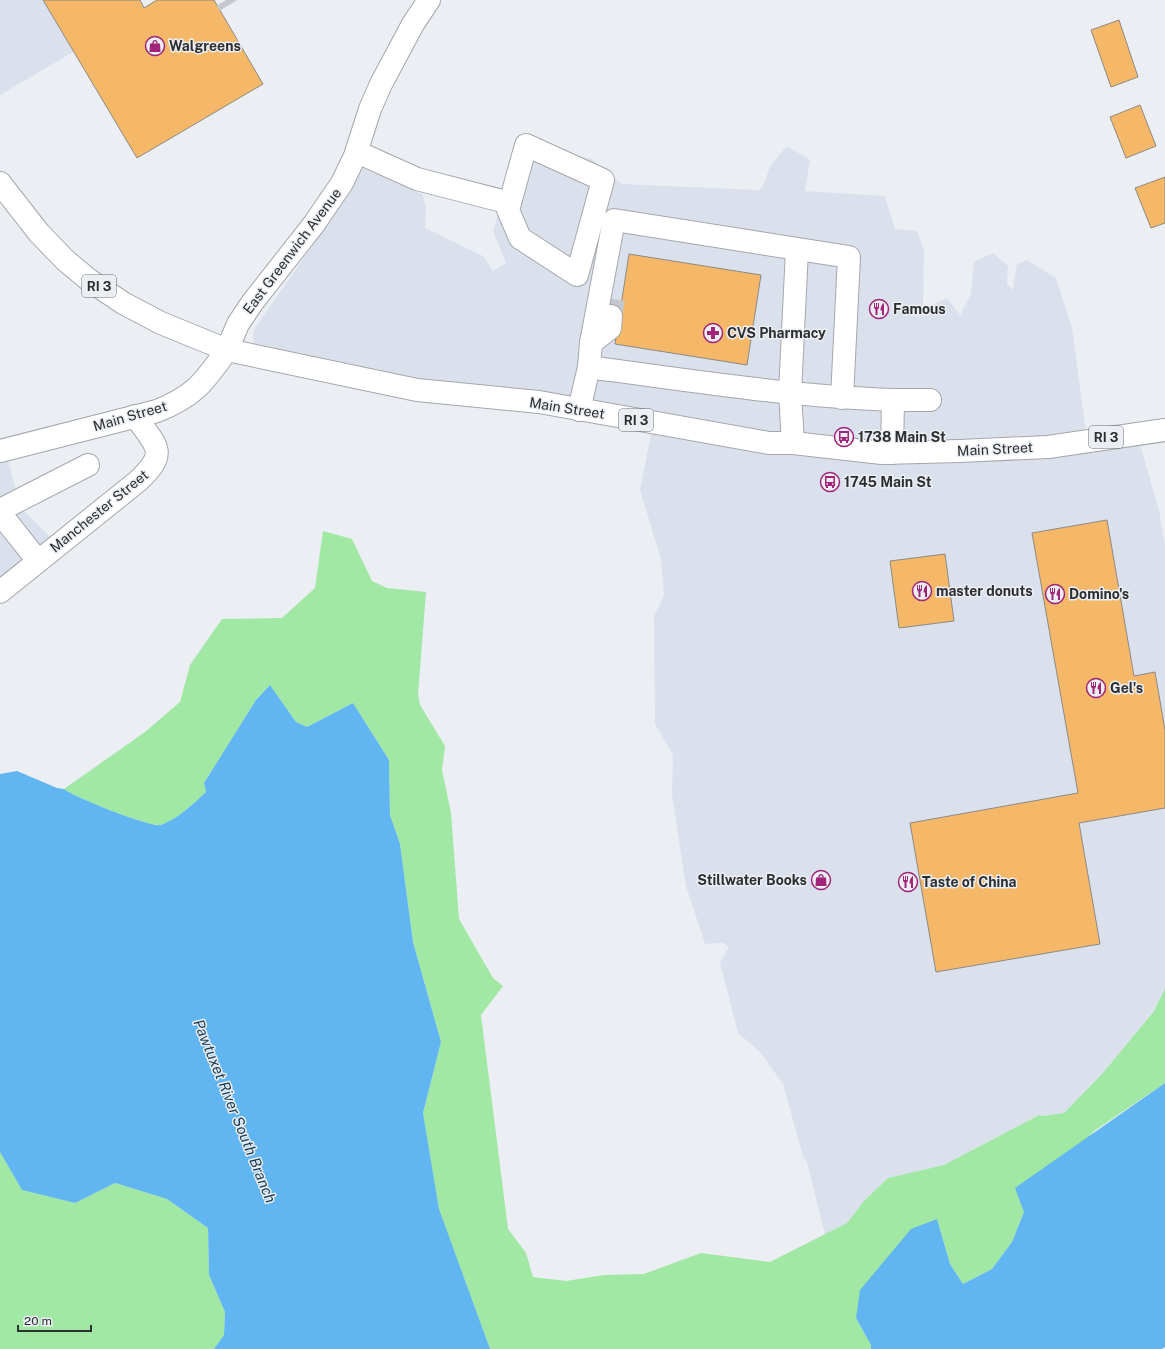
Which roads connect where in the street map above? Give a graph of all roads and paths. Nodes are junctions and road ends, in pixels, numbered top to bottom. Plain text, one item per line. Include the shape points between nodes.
1 (429, 0) edge
2 (356, 152) junction
3 (0, 183) edge
4 (510, 203) junction
5 (797, 250) junction
6 (604, 268) junction
7 (591, 343) junction
8 (227, 350) junction
9 (589, 367) junction
10 (790, 393) junction
11 (842, 398) junction
12 (893, 400) junction
13 (930, 400) dead end
14 (579, 410) junction
15 (136, 416) junction
16 (1165, 430) edge
17 (793, 443) junction
18 (0, 451) edge
19 (892, 453) junction
20 (88, 465) dead end
21 (0, 512) edge
22 (38, 561) junction
23 (0, 592) edge

1 - 2 main road, East Greenwich Avenue via 381,84
2 - 4 main road via 416,179
2 - 8 main road, East Greenwich Avenue via 328,206 252,303 238,324
3 - 8 main road, RI 3 via 39,233 89,280 123,303 161,323
4 - 4 main road via 508,210 520,238 577,275 603,180 526,145
5 - 6 main road via 614,220
5 - 10 main road
5 - 11 main road via 849,257
6 - 7 main road
6 - 7 main road via 615,289 610,328
7 - 9 main road
8 - 14 main road, Main Street / RI 3 via 417,390 539,402
8 - 15 main road, Main Street via 201,384 187,397 157,411
9 - 10 main road
9 - 14 main road
10 - 11 main road
10 - 17 main road
11 - 12 main road
12 - 13 main road
12 - 19 main road
14 - 17 main road, Main Street / RI 3 via 769,443
15 - 18 main road, Main Street
15 - 22 main road, Manchester Street via 157,450 152,467
16 - 19 main road, Main Street / RI 3 via 1048,447
17 - 19 main road, Main Street / RI 3
20 - 21 main road
21 - 22 main road
22 - 23 main road, Manchester Street

